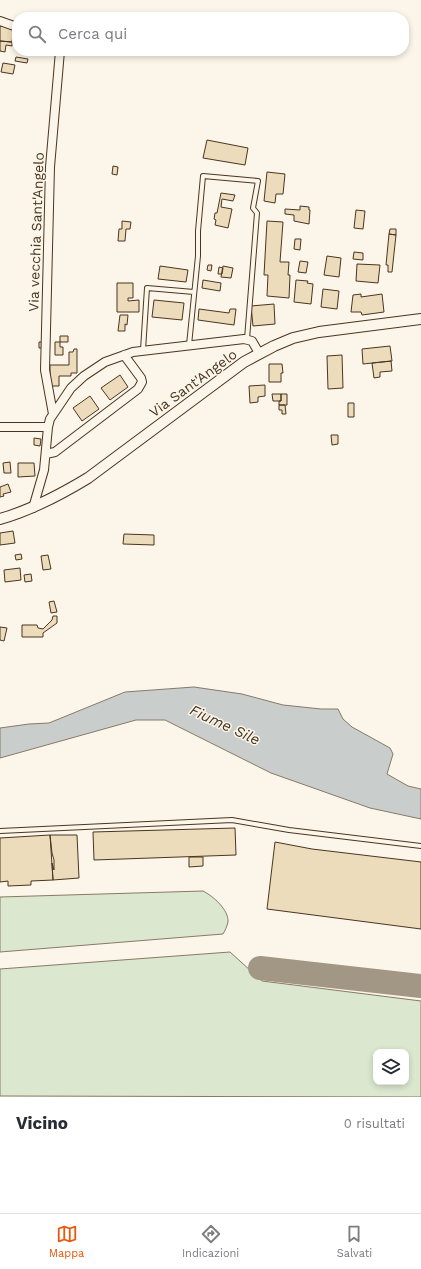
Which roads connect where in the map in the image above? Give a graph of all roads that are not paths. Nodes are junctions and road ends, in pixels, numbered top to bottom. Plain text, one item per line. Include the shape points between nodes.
1 (0, 21) edge
2 (12, 25) edge
3 (60, 56) edge
4 (194, 292) junction
5 (421, 319) edge
6 (247, 338) junction
7 (189, 345) junction
8 (143, 350) junction
9 (259, 353) junction
10 (124, 355) junction
11 (53, 414) junction
12 (0, 427) edge
13 (48, 427) junction
14 (46, 454) junction
15 (34, 508) junction
16 (0, 519) edge
17 (0, 831) edge
18 (421, 846) edge

1 - 2 street
3 - 11 street, Via vecchia Sant'Angelo via 50,167 46,370
4 - 6 lane via 203,176 258,181 253,208 257,213
4 - 7 lane
4 - 8 lane via 147,288
5 - 9 street, Via Sant'Angelo via 319,332 293,338
6 - 7 street
6 - 9 street via 252,341
7 - 8 street
8 - 10 street
9 - 15 street, Via Sant'Angelo via 88,478
10 - 11 street via 105,362 84,376
10 - 14 street via 141,378 142,382 138,389 55,452
11 - 13 street
12 - 13 street
13 - 14 street
14 - 15 street
15 - 16 street, Via Sant'Angelo
17 - 18 lane via 232,820 289,830

